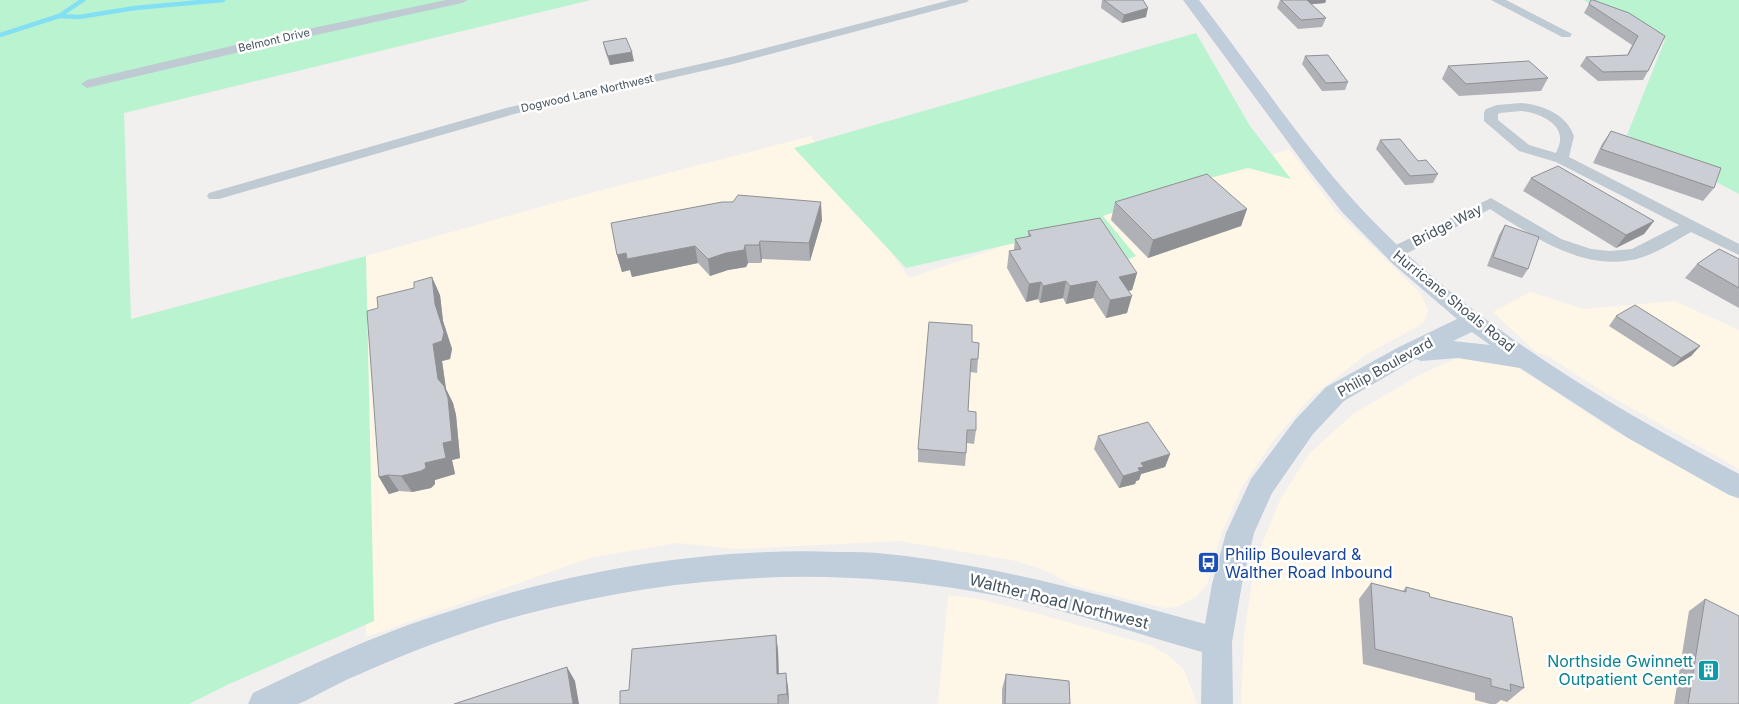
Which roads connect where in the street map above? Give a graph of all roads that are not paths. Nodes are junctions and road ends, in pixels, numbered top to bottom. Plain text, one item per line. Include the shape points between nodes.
1 (462, 0) edge
2 (963, 0) edge
3 (1191, 0) edge
4 (1497, 0) edge
5 (1566, 34) dead end
6 (87, 84) dead end
7 (1562, 159) junction
8 (214, 196) dead end
9 (1692, 225) junction
10 (1739, 250) edge
11 (1394, 253) junction
12 (1474, 321) junction
13 (1407, 353) junction
14 (1526, 359) junction
15 (1739, 487) edge
16 (1216, 642) junction
17 (291, 697) edge
18 (1217, 704) edge

1 - 6 street, Belmont Drive
2 - 8 street, Dogwood Lane Northwest via 733,60 511,111
3 - 11 street, Hurricane Shoals Road via 1316,167
4 - 5 street
7 - 7 street via 1524,148 1495,125 1491,112 1497,108 1521,107 1543,111 1565,131 1567,137
7 - 9 street
9 - 10 street
9 - 11 street, Bridge Way via 1630,255 1596,255 1550,240 1491,203
11 - 12 street, Hurricane Shoals Road
12 - 13 street, Philip Boulevard
12 - 14 street, Hurricane Shoals Road
13 - 14 street via 1458,349
13 - 16 street, Philip Boulevard via 1335,394 1304,427 1261,487 1240,533 1226,584
14 - 15 street, Hurricane Shoals Road via 1644,434
16 - 17 street, Walther Road Northwest via 1063,598 976,578 869,565 741,565 637,576 532,598 421,633
16 - 18 street, Philip Boulevard

